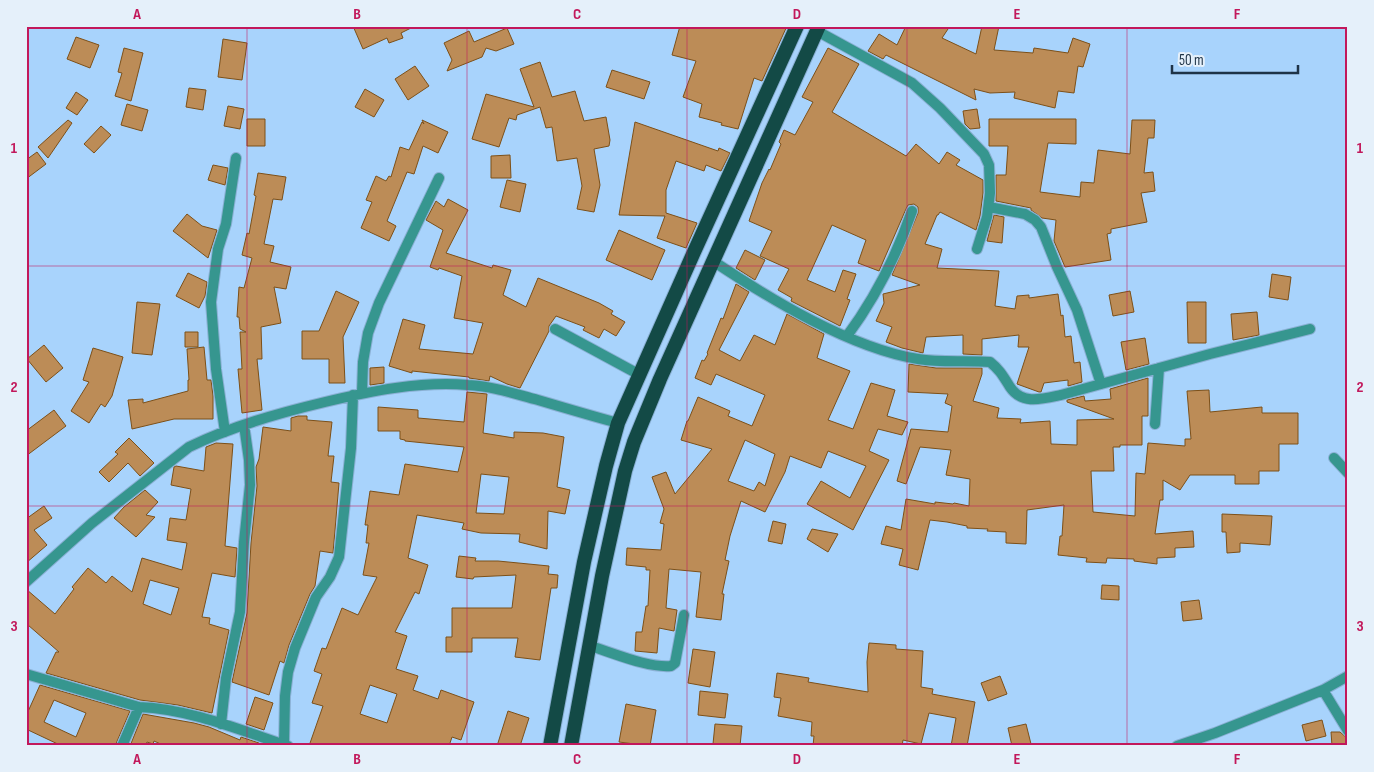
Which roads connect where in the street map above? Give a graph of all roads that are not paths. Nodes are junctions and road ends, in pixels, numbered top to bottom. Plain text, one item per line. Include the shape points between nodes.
1 (797, 26) edge
2 (818, 29) edge
3 (745, 138) junction
4 (764, 147) junction
5 (236, 158) dead end
6 (440, 178) dead end
7 (989, 207) junction
8 (912, 211) dead end
9 (977, 249) dead end
10 (713, 261) junction
11 (555, 329) dead end
12 (1310, 329) dead end
13 (847, 336) junction
14 (1159, 368) junction
15 (640, 375) junction
16 (1101, 384) junction
17 (358, 394) junction
18 (618, 423) junction
19 (1155, 424) dead end
20 (244, 425) junction
21 (225, 432) junction
22 (1334, 458) dead end
23 (1348, 473) edge
24 (26, 582) edge
25 (684, 615) dead end
26 (590, 646) junction
27 (565, 664) junction
28 (586, 667) junction
29 (26, 674) edge
30 (1348, 676) edge
31 (1323, 690) junction
32 (139, 707) junction
33 (221, 724) junction
34 (1348, 731) edge
35 (286, 745) edge
36 (122, 746) edge
37 (550, 746) edge
38 (571, 746) edge
39 (1177, 746) edge

1 - 3 highway
2 - 4 highway
2 - 7 street via 912,83 977,145 988,165
3 - 4 highway
3 - 15 highway
4 - 10 highway
5 - 21 street via 211,302
6 - 17 street via 379,303 368,333
7 - 9 street
7 - 16 street via 1025,214 1041,227 1077,310
8 - 13 street via 885,278
10 - 13 street via 753,288
10 - 26 highway via 660,379 624,471
11 - 15 street
12 - 14 street
13 - 16 street via 916,359 990,362 1001,371 1016,395 1025,399 1061,395
14 - 16 street
14 - 19 street
15 - 18 highway
17 - 18 street via 437,384 468,384 499,389
17 - 20 street
17 - 35 street via 338,557 330,578 316,597 288,672
18 - 27 highway via 584,562
20 - 21 street
20 - 33 street via 250,485 240,612 226,678
21 - 24 street via 189,447 169,461
22 - 23 street
25 - 26 street via 675,662 671,666 646,663
26 - 28 highway
27 - 28 highway
27 - 37 highway
28 - 38 highway
29 - 32 street
30 - 31 street
31 - 34 street
31 - 39 street
32 - 33 street via 169,710
32 - 36 street
33 - 35 street

